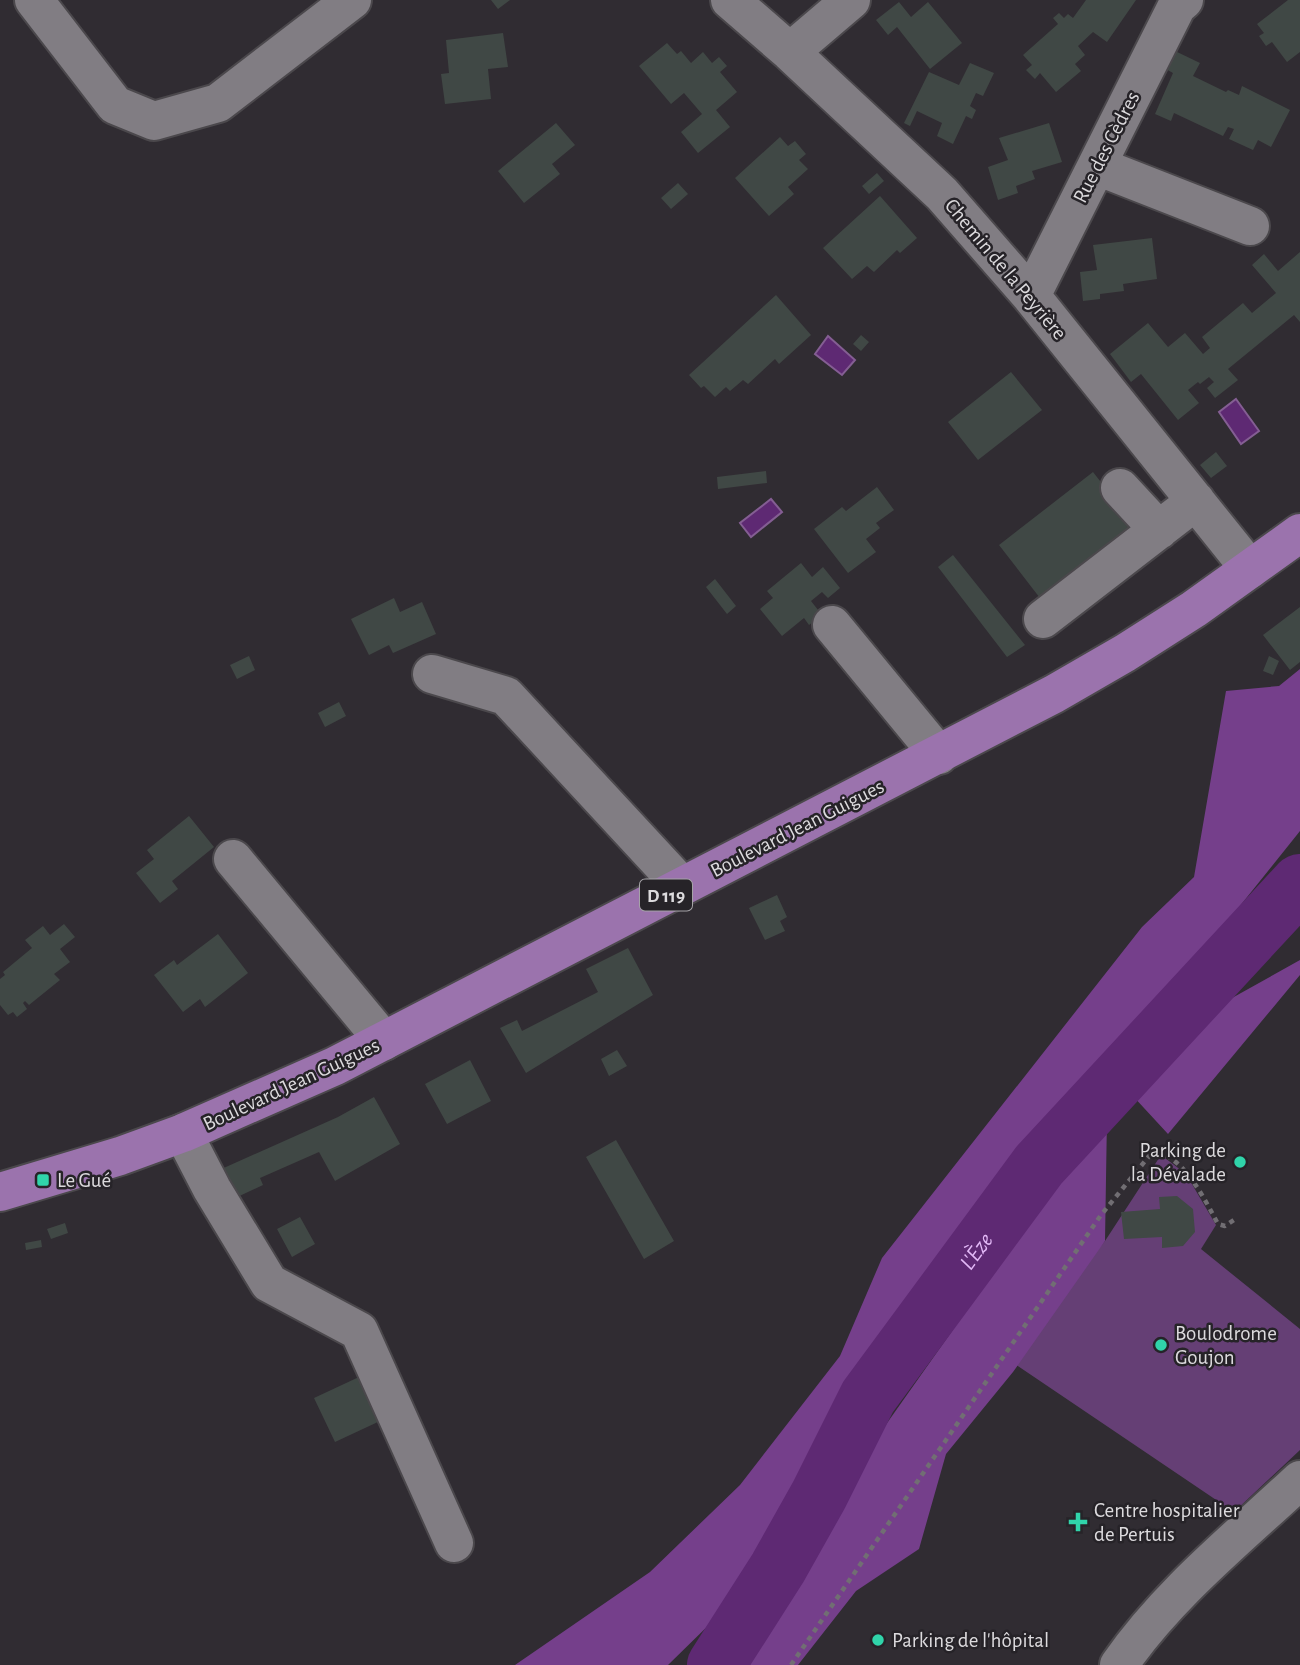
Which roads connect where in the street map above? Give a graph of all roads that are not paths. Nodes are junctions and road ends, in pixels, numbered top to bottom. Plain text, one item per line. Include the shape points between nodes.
1 (34, 0) edge
2 (352, 0) edge
3 (730, 0) edge
4 (851, 0) edge
5 (1184, 0) edge
6 (790, 52) junction
7 (1097, 166) junction
8 (1250, 226) dead end
9 (1031, 296) junction
10 (1120, 488) dead end
11 (1196, 501) junction
12 (1159, 530) junction
13 (1300, 533) edge
14 (1250, 569) junction
15 (1043, 619) dead end
16 (832, 625) dead end
17 (432, 674) dead end
18 (939, 755) junction
19 (233, 859) dead end
20 (682, 886) junction
21 (384, 1041) junction
22 (183, 1133) junction
23 (0, 1192) edge
24 (1300, 1480) edge
25 (454, 1543) dead end
26 (1118, 1665) edge

1 - 2 street via 115,105 154,121 218,103
3 - 6 street, Chemin de la Peyrière
4 - 6 street
5 - 7 street, Rue des Cèdres
6 - 9 street, Chemin de la Peyrière via 942,194
7 - 8 street
7 - 9 street, Rue des Cèdres
9 - 11 street, Chemin de la Peyrière
10 - 12 street
11 - 12 street
11 - 14 street, Chemin de la Peyrière
12 - 15 street
13 - 14 main road, Boulevard Jean Guigues / D 119
14 - 18 main road, Boulevard Jean Guigues / D 119 via 1125,653
16 - 18 street
17 - 20 street via 506,696
18 - 20 main road, Boulevard Jean Guigues / D 119
19 - 21 street
20 - 21 main road, Boulevard Jean Guigues / D 119
21 - 22 main road, Boulevard Jean Guigues / D 119
22 - 23 main road, Boulevard Jean Guigues / D 119
22 - 25 street via 270,1283 359,1331
24 - 26 street via 1178,1593

